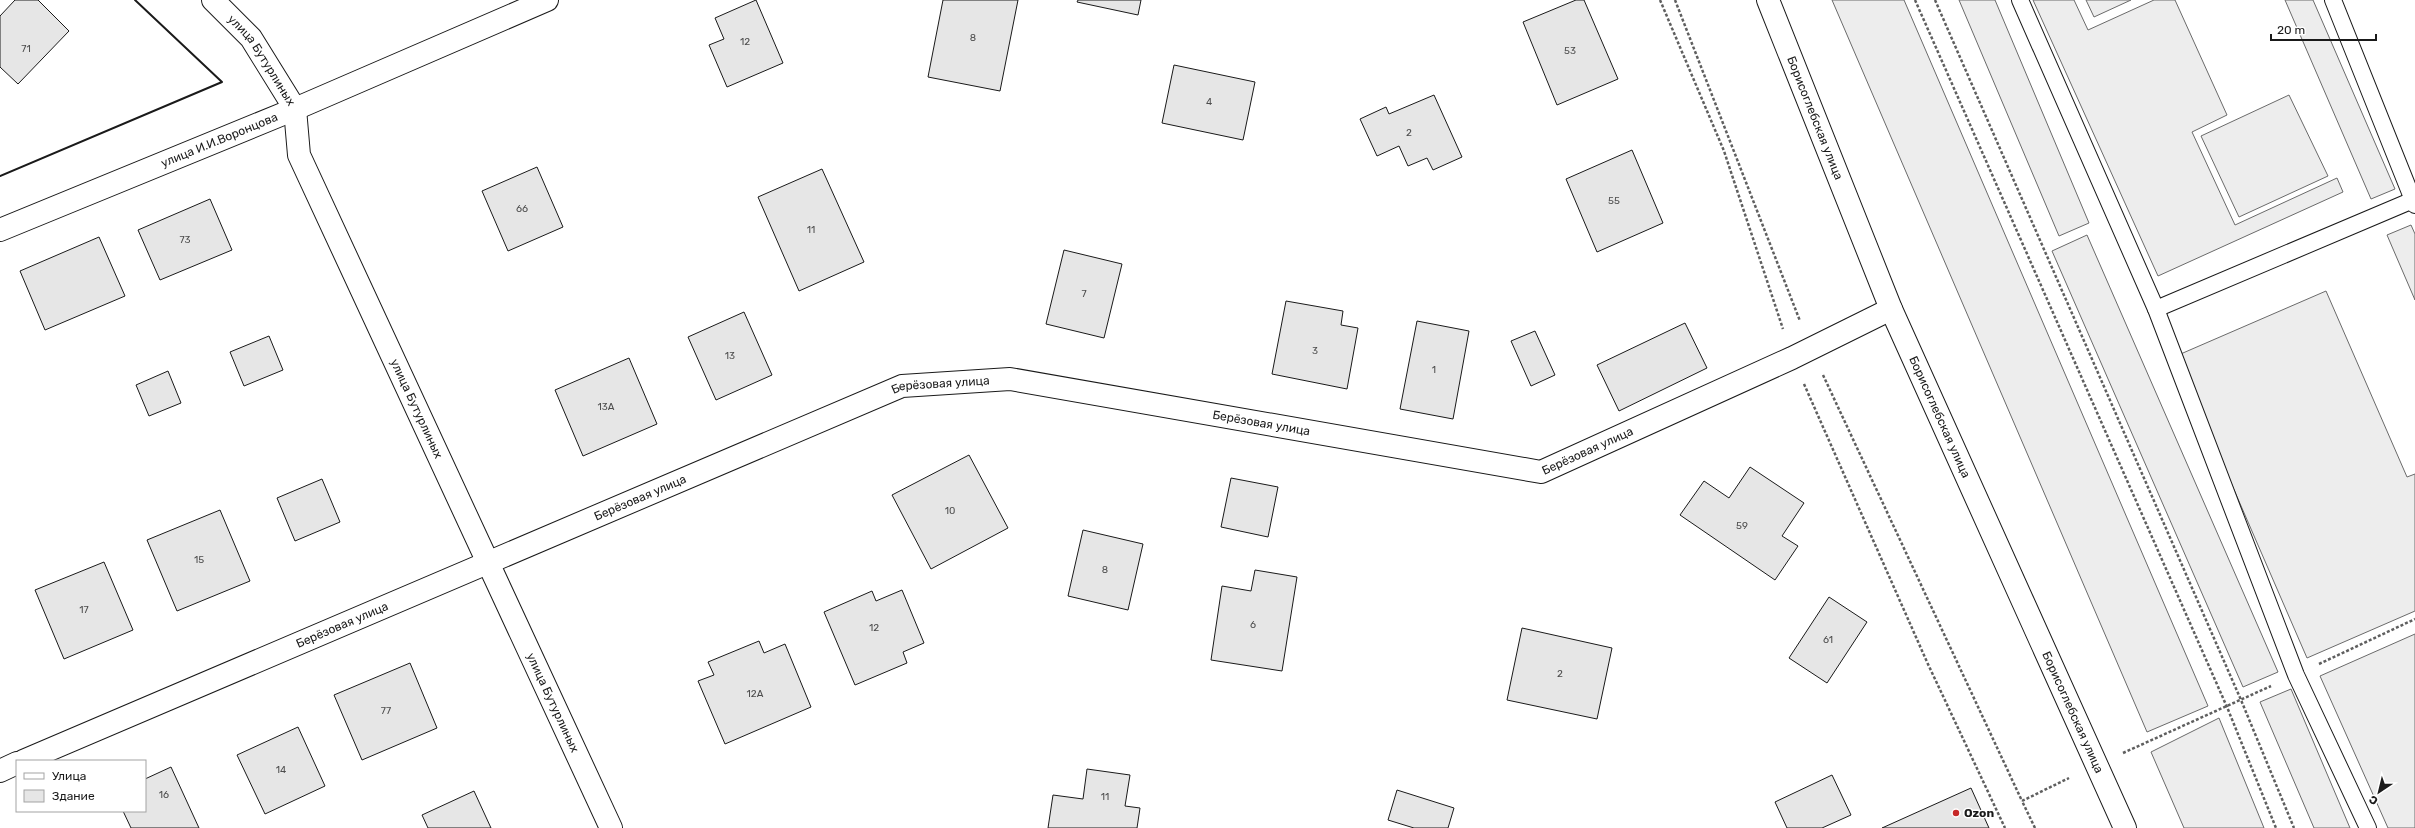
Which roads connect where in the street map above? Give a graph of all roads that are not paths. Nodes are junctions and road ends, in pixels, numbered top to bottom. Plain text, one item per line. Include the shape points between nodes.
1 (213, 0) edge
2 (547, 0) edge
3 (1768, 0) edge
4 (2020, 0) edge
5 (2334, 0) edge
6 (295, 109) junction
7 (2414, 202) edge
8 (0, 230) edge
9 (1891, 309) junction
10 (2156, 309) junction
11 (486, 563) junction
12 (24, 760) edge
13 (16, 763) edge
14 (0, 771) edge
15 (610, 828) edge
16 (2125, 828) edge
17 (2368, 828) edge

1 - 6 street, улица Бутурлиных via 251,38
2 - 6 street, улица И.И.Воронцова
3 - 9 street, Борисоглебская улица
4 - 10 lane
5 - 7 lane
6 - 8 street, улица И.И.Воронцова
6 - 11 street, улица Бутурлиных via 300,155
7 - 10 lane
9 - 11 street, Берёзовая улица via 1802,354 1541,472 1010,380 902,386
9 - 16 street, Борисоглебская улица
10 - 17 lane via 2296,675
11 - 12 street, Берёзовая улица
11 - 15 street, улица Бутурлиных
13 - 14 street

